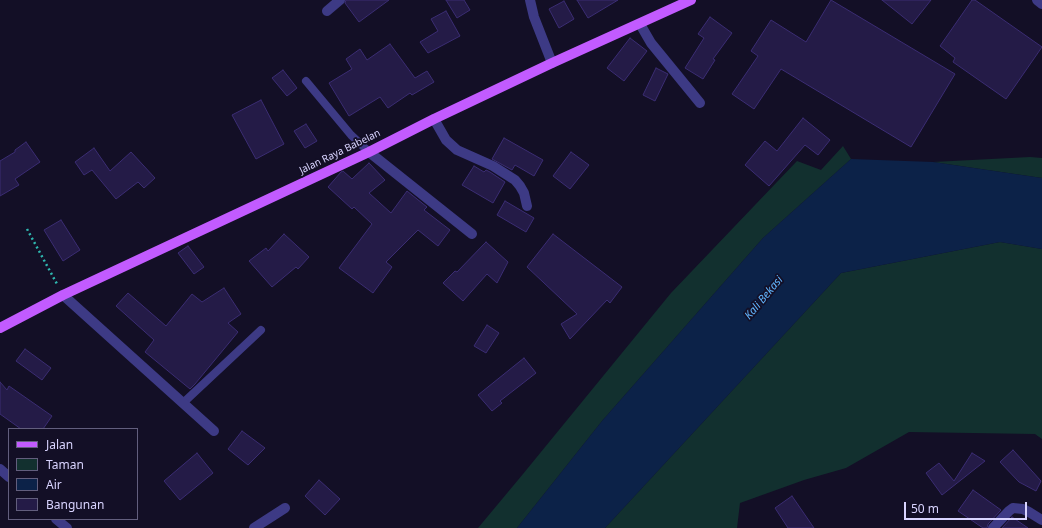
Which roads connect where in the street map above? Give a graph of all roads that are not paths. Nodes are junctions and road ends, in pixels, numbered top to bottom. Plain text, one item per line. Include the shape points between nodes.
1 (340, 0) edge
2 (530, 0) edge
3 (691, 0) edge
4 (1037, 0) edge
5 (1042, 4) edge
6 (327, 10) dead end
7 (640, 24) junction
8 (552, 63) junction
9 (306, 81) dead end
10 (700, 103) dead end
11 (434, 119) junction
12 (369, 152) junction
13 (527, 206) dead end
14 (472, 234) dead end
15 (63, 295) junction
16 (0, 328) edge
17 (260, 330) dead end
18 (183, 403) junction
19 (214, 432) dead end
20 (0, 469) edge
21 (8, 476) edge
22 (284, 508) dead end
23 (57, 520) edge
24 (1042, 520) edge
25 (67, 528) edge
26 (254, 528) edge
27 (994, 528) edge

1 - 6 street
2 - 8 street
3 - 7 main road, Jalan Raya Babelan
4 - 5 street
7 - 8 main road, Jalan Raya Babelan
7 - 10 street via 651,43
8 - 11 main road, Jalan Raya Babelan
9 - 12 lane via 351,135
11 - 12 main road, Jalan Raya Babelan
11 - 13 street via 446,140 457,150 493,166 514,180 524,193
12 - 14 street
12 - 15 main road, Jalan Raya Babelan
15 - 16 main road, Jalan Raya Babelan
15 - 18 street
17 - 18 lane
18 - 19 street
20 - 21 street
22 - 26 street
23 - 25 street
24 - 27 street via 1023,509 1013,508

